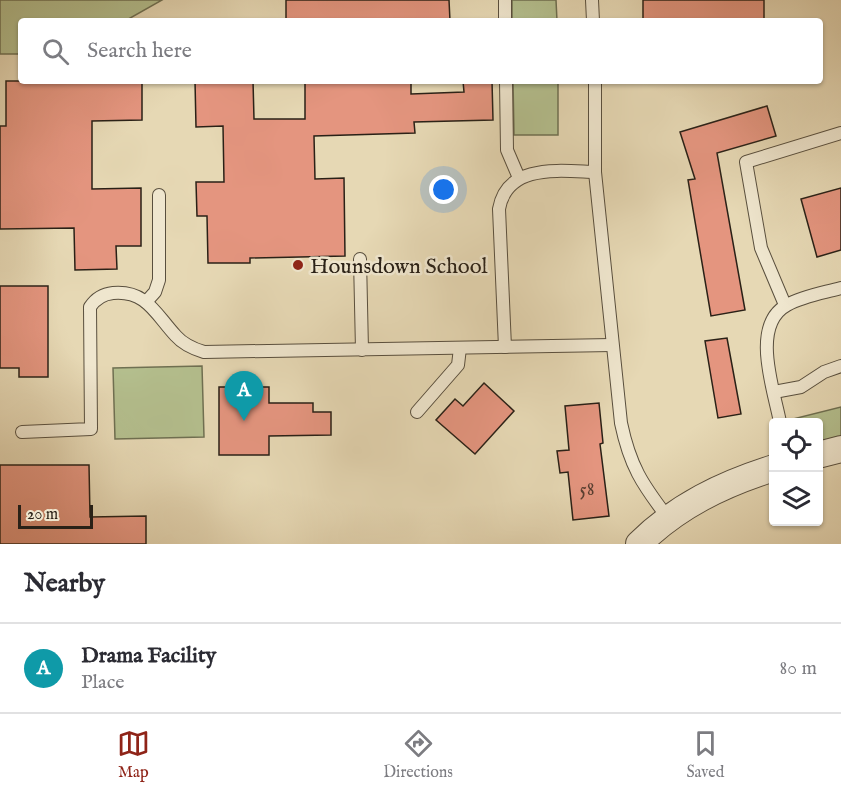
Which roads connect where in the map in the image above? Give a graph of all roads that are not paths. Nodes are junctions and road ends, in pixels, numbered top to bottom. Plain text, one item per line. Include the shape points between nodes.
1 (505, 0) edge
2 (592, 0) edge
3 (506, 18) edge
4 (593, 18) edge
5 (506, 84) edge
6 (595, 84) edge
7 (841, 133) edge
8 (595, 172) junction
9 (519, 178) junction
10 (159, 195) dead end
11 (360, 259) dead end
12 (841, 288) edge
13 (146, 302) junction
14 (785, 306) junction
15 (612, 345) junction
16 (505, 347) junction
17 (460, 348) junction
18 (362, 350) junction
19 (841, 366) edge
20 (774, 392) junction
21 (417, 412) dead end
22 (779, 418) edge
23 (22, 432) dead end
24 (841, 449) edge
25 (823, 454) edge
26 (769, 470) edge
27 (668, 518) junction
28 (639, 544) edge

1 - 3 lane
2 - 4 lane
5 - 9 lane via 507,150
6 - 8 lane
7 - 14 lane via 746,162 761,248
8 - 9 lane via 549,171
8 - 15 lane
9 - 16 lane via 506,189 499,209
10 - 13 lane via 159,280
11 - 18 lane
12 - 14 lane
13 - 18 lane via 176,337 204,352
13 - 23 lane via 136,295 113,293 95,300 90,307 91,429
14 - 20 lane via 768,329 766,349
15 - 16 lane
15 - 27 lane via 627,450 636,474
16 - 17 lane
17 - 18 lane
17 - 21 lane via 458,365
19 - 20 lane via 801,387
20 - 22 lane
24 - 25 street
26 - 27 street via 712,491
27 - 28 street

